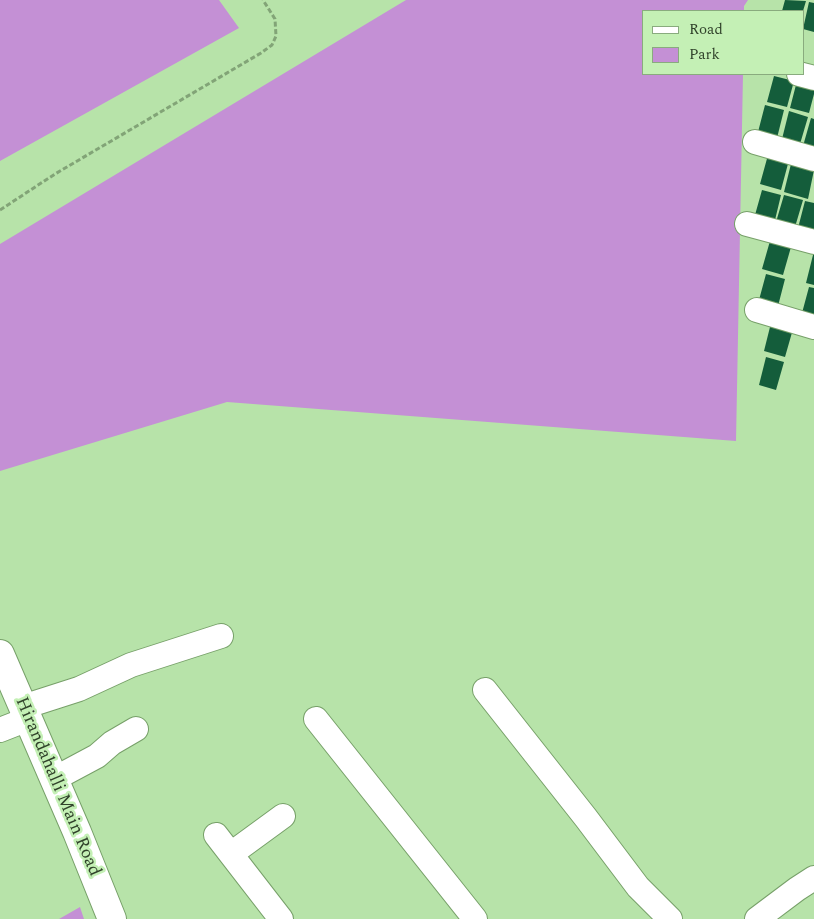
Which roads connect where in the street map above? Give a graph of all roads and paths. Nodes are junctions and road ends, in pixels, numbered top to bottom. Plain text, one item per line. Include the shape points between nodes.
1 (263, 0) edge
2 (755, 142) dead end
3 (814, 159) edge
4 (0, 210) edge
5 (747, 224) dead end
6 (814, 242) edge
7 (757, 310) dead end
8 (814, 327) edge
9 (221, 636) dead end
10 (0, 656) edge
11 (485, 690) dead end
12 (25, 713) junction
13 (316, 719) dead end
14 (136, 729) dead end
15 (0, 730) edge
16 (54, 779) junction
17 (283, 816) dead end
18 (216, 835) dead end
19 (231, 854) junction
20 (814, 878) edge
21 (112, 919) edge
22 (281, 919) edge
23 (474, 919) edge
24 (670, 919) edge
25 (757, 919) edge

1 - 4 path via 275,19 276,36 272,45 262,53 55,174
2 - 3 street
5 - 6 street
7 - 8 street
9 - 12 street via 131,665
10 - 12 main road, Hirandahalli Main Road
11 - 24 street via 638,887
12 - 15 street
12 - 16 main road, Hirandahalli Main Road
13 - 23 street
14 - 16 street via 97,756
16 - 21 main road, Hirandahalli Main Road
17 - 19 street
18 - 19 street
19 - 22 street
20 - 25 street

